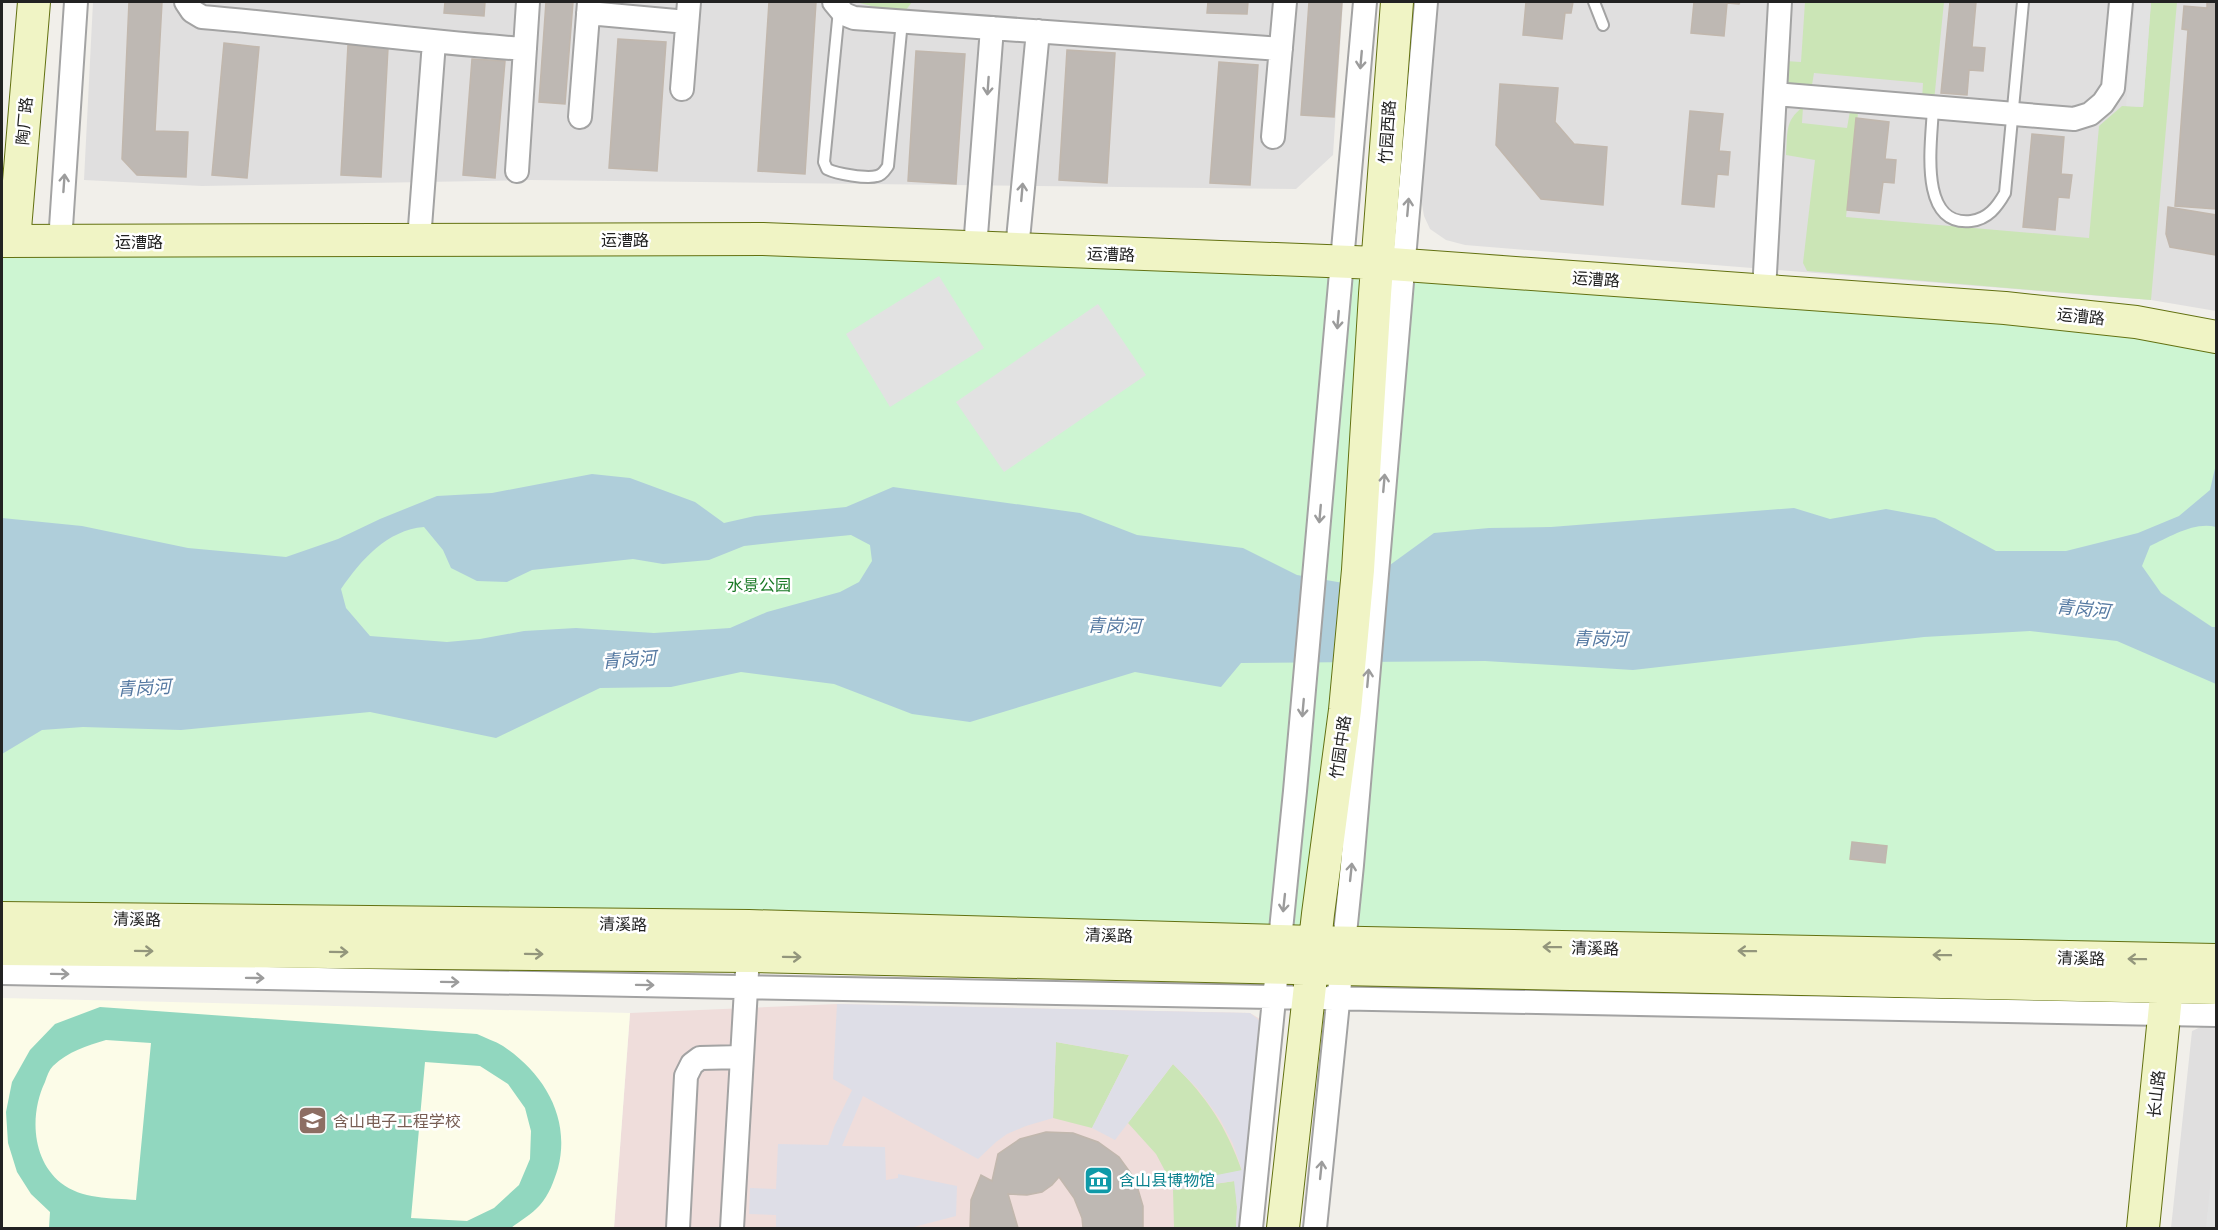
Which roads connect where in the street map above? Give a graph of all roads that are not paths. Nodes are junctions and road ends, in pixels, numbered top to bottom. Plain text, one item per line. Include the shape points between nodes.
1 (34, 2) edge
2 (76, 2) edge
3 (186, 2) edge
4 (528, 2) edge
5 (1285, 2) edge
6 (1365, 2) edge
7 (1397, 2) edge
8 (1426, 2) edge
9 (1594, 2) edge
10 (1780, 2) edge
11 (2023, 2) edge
12 (2121, 2) edge
13 (836, 6) edge
14 (588, 7) edge
15 (688, 12) edge
16 (902, 21) junction
17 (1603, 25) dead end
18 (992, 28) junction
19 (1038, 31) junction
20 (434, 42) junction
21 (525, 49) junction
22 (1281, 49) junction
23 (682, 89) dead end
24 (1775, 94) junction
25 (1933, 107) junction
26 (2012, 113) junction
27 (580, 117) dead end
28 (1273, 137) dead end
29 (517, 171) dead end
30 (419, 240) junction
31 (8, 241) edge
32 (60, 242) junction
33 (975, 248) junction
34 (1017, 250) junction
35 (1343, 262) junction
36 (1390, 264) junction
37 (1764, 291) junction
38 (2217, 337) edge
39 (2, 918) edge
40 (274, 921) junction
41 (749, 941) junction
42 (2, 949) edge
43 (274, 952) junction
44 (2217, 960) edge
45 (1277, 968) junction
46 (1326, 969) junction
47 (2, 973) edge
48 (746, 987) junction
49 (2167, 987) junction
50 (2217, 988) edge
51 (2217, 1015) edge
52 (742, 1057) junction
53 (678, 1228) edge
54 (732, 1228) edge
55 (1251, 1228) edge
56 (1283, 1228) edge
57 (1315, 1228) edge
58 (2143, 1228) edge

1 - 31 main road, 陶厂路
32 -> 2 street
3 - 20 street via 202,17
4 - 21 street
5 - 22 street
6 -> 35 street
7 - 36 main road, 竹园西路
36 -> 8 street
9 - 17 lane
10 - 24 street
11 - 26 lane
12 - 26 street via 2113,88 2103,103 2090,114 2074,119
13 - 16 street via 854,18
13 - 16 lane via 824,162 827,170 835,173 876,176 888,166
14 - 15 street
14 - 27 street
15 - 23 street
16 - 18 street
18 - 19 street
18 -> 33 street
19 - 22 street
34 -> 19 street
20 - 21 street
20 - 30 street
21 - 29 street
22 - 28 street
24 - 25 street
24 - 37 street
25 - 26 street
25 - 26 lane via 1932,188 1945,214 1962,222 1980,220 1998,207 2005,193
30 - 32 main road, 运漕路
30 - 33 main road, 运漕路 via 763,239
31 - 32 main road, 运漕路
33 - 34 main road, 运漕路
34 - 35 main road, 运漕路
35 - 36 main road, 运漕路
35 -> 45 street
36 - 37 main road, 运漕路
46 -> 36 street
36 - 46 main road, 竹园中路 via 1345,710
37 - 38 main road, 运漕路 via 2005,308 2136,322
39 - 40 main road, 清溪路
40 - 41 main road, 清溪路
40 - 43 main road
43 -> 41 main road, 清溪路
41 - 45 main road, 清溪路
41 - 48 street
42 -> 43 main road, 清溪路
44 - 49 main road, 清溪路
45 - 46 main road, 清溪路
45 - 48 street
45 - 55 street
46 - 49 street
46 - 49 main road, 清溪路 via 1818,966
46 - 56 main road, 竹园中路
57 -> 46 street
47 -> 48 street
48 - 52 street
49 - 50 main road, 清溪路
49 - 51 street
49 - 58 main road, 长山路
52 - 53 street via 700,1058 686,1076
52 - 54 street

